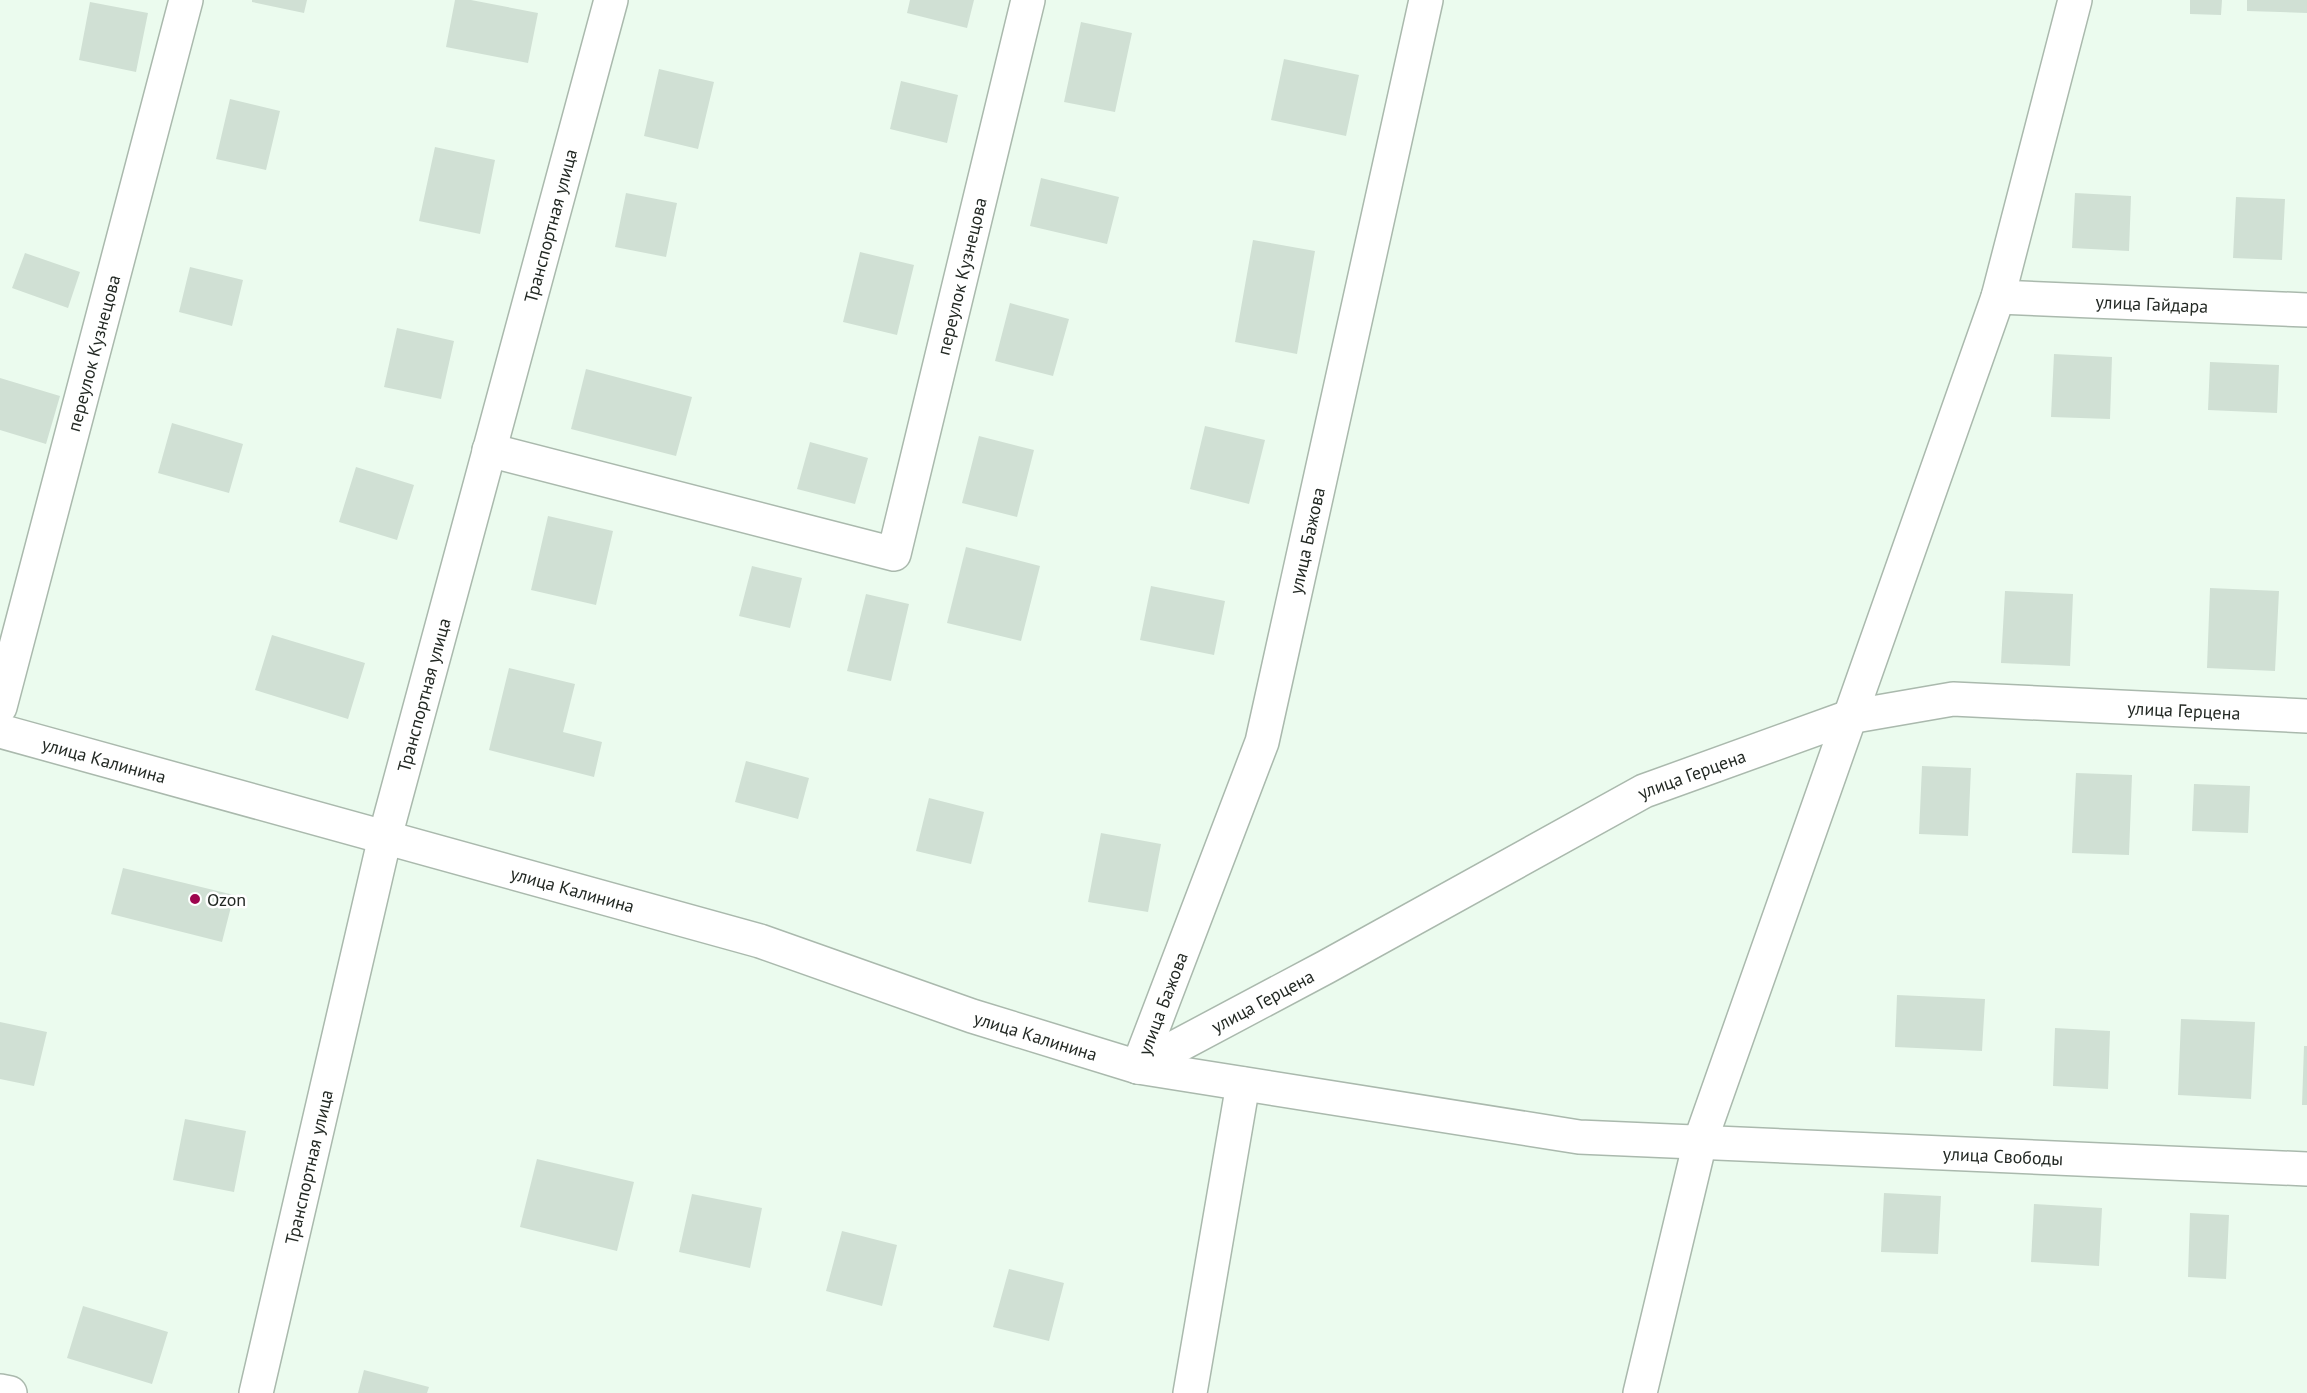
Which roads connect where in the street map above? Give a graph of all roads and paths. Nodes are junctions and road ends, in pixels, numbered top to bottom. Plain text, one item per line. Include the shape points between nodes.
1 (186, 0) edge
2 (611, 0) edge
3 (1028, 0) edge
4 (1426, 0) edge
5 (2075, 0) edge
6 (1998, 297) junction
7 (2307, 310) edge
8 (489, 450) junction
9 (0, 707) edge
10 (2307, 716) edge
11 (1849, 717) junction
12 (0, 730) edge
13 (385, 837) junction
14 (1138, 1068) junction
15 (1243, 1084) junction
16 (1700, 1142) junction
17 (2307, 1169) edge
18 (0, 1391) edge
19 (10, 1393) edge
20 (256, 1393) edge
21 (1190, 1393) edge
22 (1640, 1393) edge

1 - 9 street, переулок Кузнецова
2 - 8 street, Транспортная улица
3 - 8 street, переулок Кузнецова via 894,554
4 - 14 street, улица Бажова via 1262,742
5 - 6 street
6 - 7 street, улица Гайдара
6 - 11 street
8 - 13 street, Транспортная улица
10 - 11 street, улица Герцена via 1953,699
11 - 14 street, улица Герцена via 1644,791
11 - 16 street
12 - 13 street, улица Калинина
13 - 14 street, улица Калинина via 760,941 972,1016
13 - 20 street, Транспортная улица
14 - 15 street, улица Калинина
15 - 16 street, улица Свободы via 1579,1137
15 - 21 street
16 - 17 street, улица Свободы
16 - 22 street
18 - 19 street

